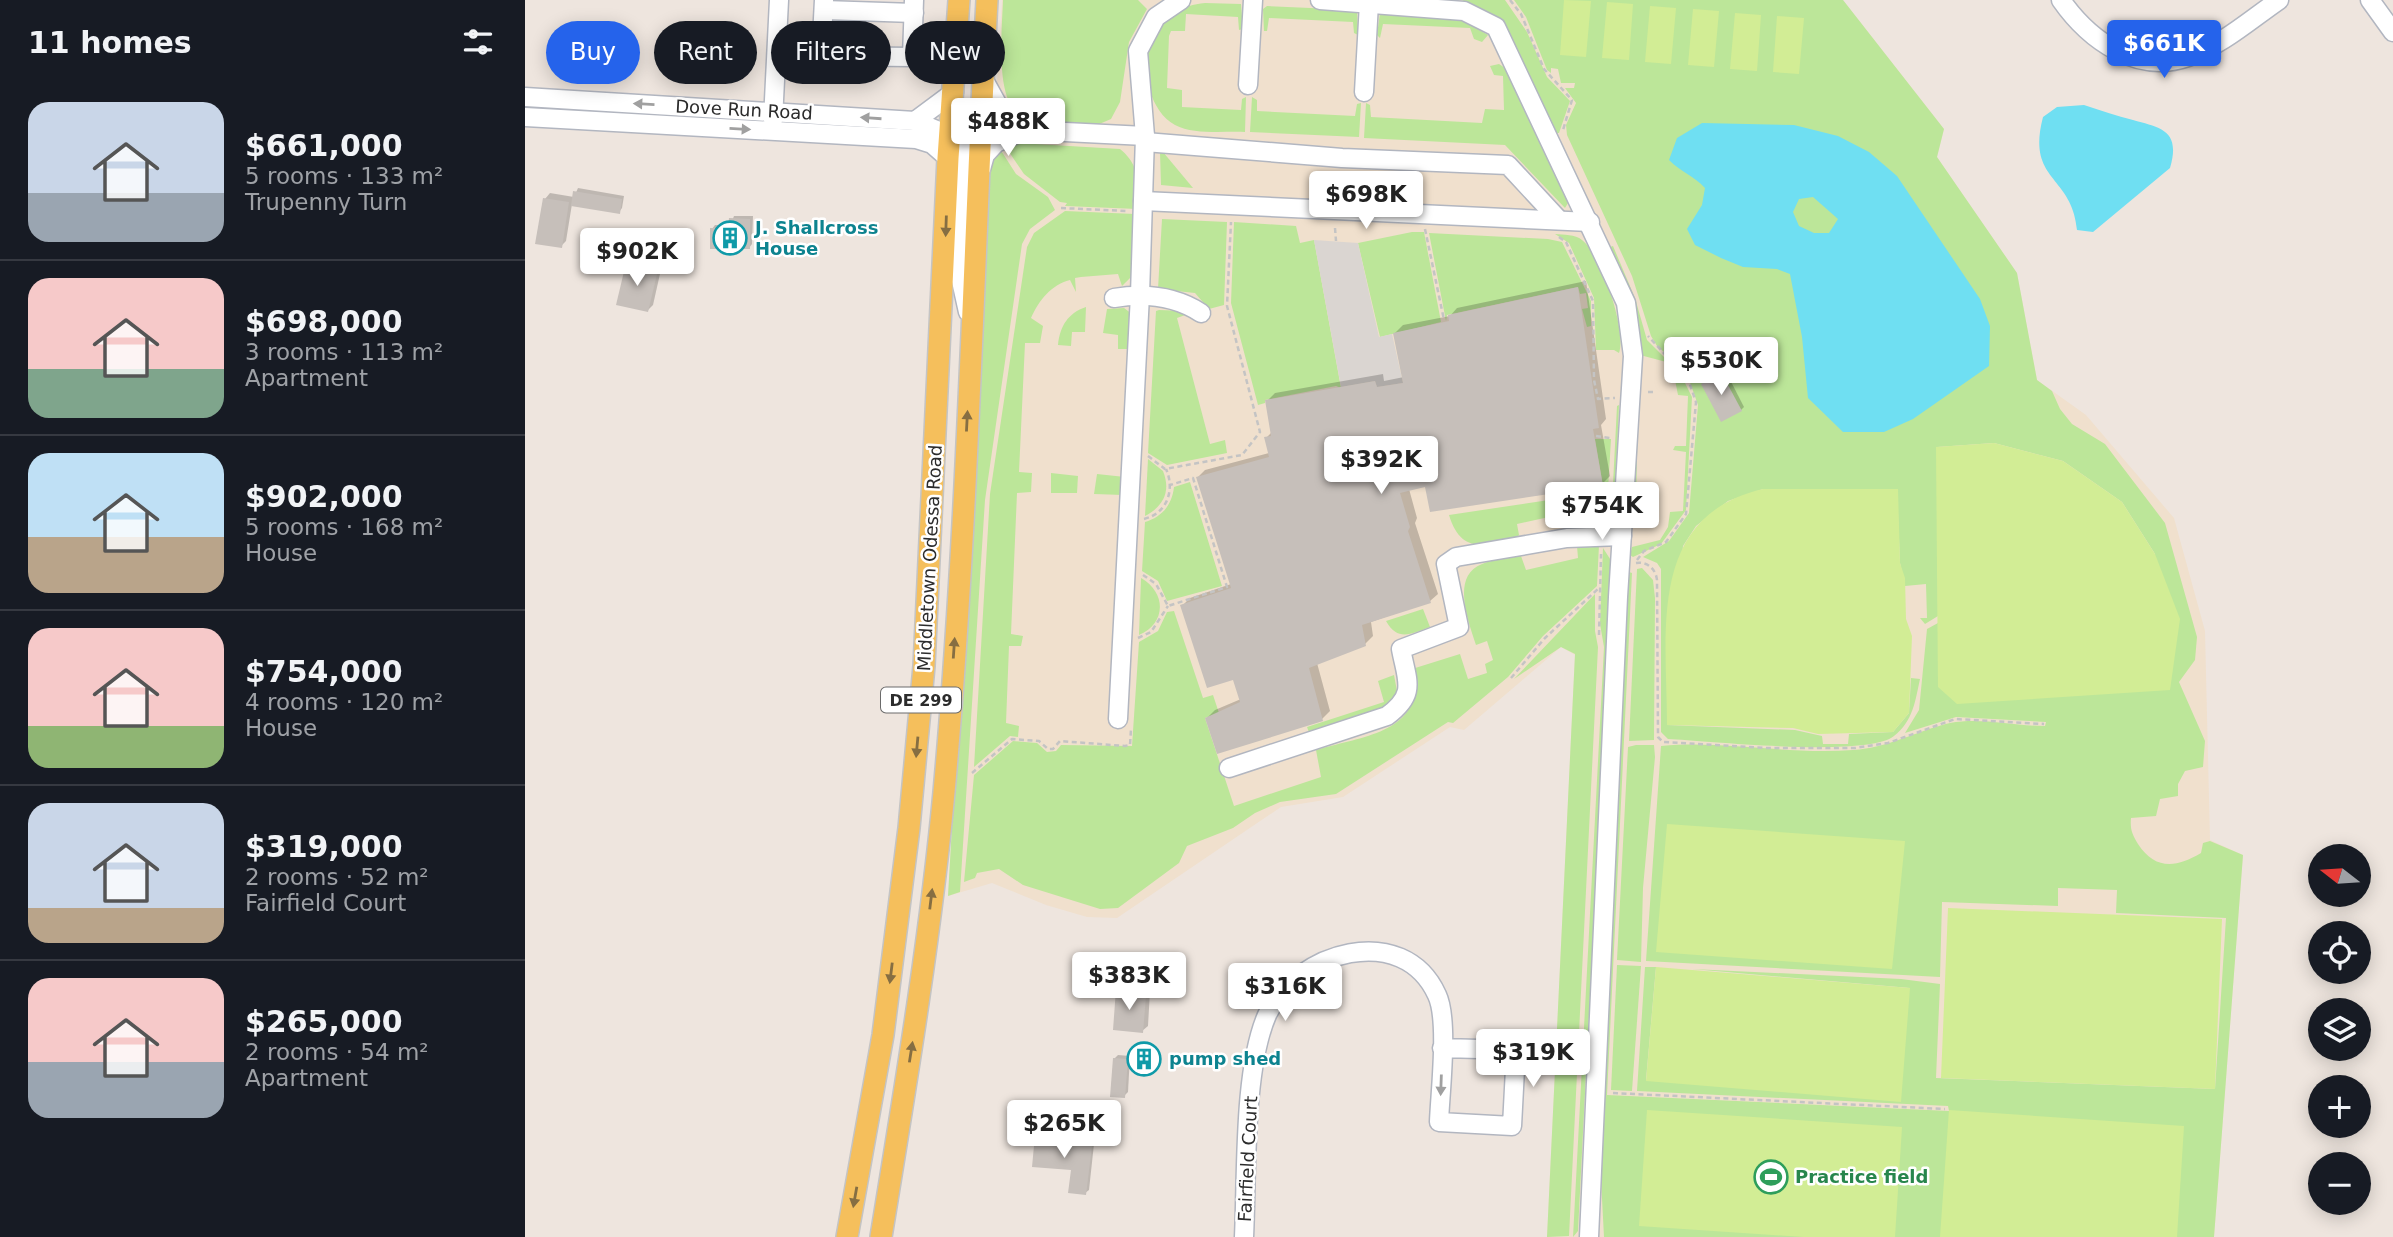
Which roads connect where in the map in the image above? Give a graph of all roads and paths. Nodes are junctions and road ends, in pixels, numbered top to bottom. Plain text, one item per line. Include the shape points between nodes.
1 (779, 0) edge
2 (959, 0) edge
3 (987, 0) edge
4 (1181, 0) edge
5 (1254, 0) edge
6 (1320, 0) edge
7 (2061, 0) edge
8 (2279, 0) edge
9 (2370, 0) edge
10 (1369, 3) junction
11 (824, 5) edge
12 (914, 6) edge
13 (986, 21) edge
14 (2393, 32) edge
15 (983, 84) edge
16 (986, 84) edge
17 (1248, 85) dead end
18 (954, 92) junction
19 (1364, 92) dead end
20 (525, 97) edge
21 (774, 111) junction
22 (525, 117) edge
23 (915, 121) junction
24 (1025, 130) junction
25 (772, 131) junction
26 (950, 135) junction
27 (1145, 139) junction
28 (948, 158) junction
29 (978, 176) junction
30 (1143, 207) junction
31 (1061, 208) dead end
32 (1222, 218) dead end
33 (1231, 219) junction
34 (1237, 220) dead end
35 (1590, 222) junction
36 (1335, 225) dead end
37 (1558, 228) junction
38 (1438, 230) dead end
39 (1336, 241) dead end
40 (1140, 295) junction
41 (1114, 298) dead end
42 (1201, 313) dead end
43 (1444, 320) dead end
44 (971, 326) junction
45 (1615, 398) dead end
46 (1614, 430) dead end
47 (1596, 436) dead end
48 (1145, 468) dead end
49 (1165, 469) junction
50 (1607, 500) dead end
51 (1142, 519) dead end
52 (1622, 536) junction
53 (1602, 537) junction
54 (1630, 565) dead end
55 (1606, 580) dead end
56 (1599, 588) junction
57 (1168, 606) dead end
58 (1599, 638) dead end
59 (1135, 639) dead end
60 (1511, 678) dead end
61 (1118, 719) dead end
62 (2044, 724) dead end
63 (1229, 768) dead end
64 (1442, 1048) junction
65 (1609, 1093) dead end
66 (1945, 1109) dead end
67 (847, 1237) edge
68 (881, 1237) edge
69 (1244, 1237) edge
70 (1589, 1237) edge

1 - 21 street
2 - 18 main road, Middletown Odessa Road / DE 299
3 - 13 main road, Middletown Odessa Road / DE 299
4 - 27 street via 1157,17 1138,51
5 - 17 street
6 - 10 street
7 - 8 street via 2112,50 2147,62 2186,58 2218,43
9 - 14 street
10 - 19 street
10 - 35 street via 1464,11 1496,27
11 - 12 street
11 - 12 street via 821,56 912,57
15 - 29 main road, Middletown Odessa Road / DE 299
16 - 24 street via 1005,118
18 - 23 street
18 - 26 main road, Middletown Odessa Road / DE 299
21 -> 20 street, Dove Run Road
23 -> 21 street, Dove Run Road
21 - 25 street
22 -> 25 street, Dove Run Road
23 - 26 street, Dove Run Road
24 - 27 street
24 - 29 street via 996,143 985,155
25 - 28 street, Dove Run Road via 916,138
26 - 28 main road, Middletown Odessa Road / DE 299
26 - 44 street via 963,141 967,149 960,276
27 - 30 street
27 - 37 street via 1342,158 1508,165
28 -> 67 main road, Middletown Odessa Road / DE 299 via 930,577 909,828 883,1035
29 - 44 main road, Middletown Odessa Road / DE 299
30 - 31 path
30 - 37 street
30 - 40 street
32 - 33 path
33 - 34 path
33 - 49 path via 1227,306 1260,432 1242,455
35 - 37 street
35 - 52 street via 1626,303 1633,356
36 - 39 path
37 - 45 path via 1593,301 1598,399
38 - 43 path via 1425,229
40 - 41 street
40 - 42 street via 1181,300
40 - 61 street
68 -> 44 main road, Middletown Odessa Road / DE 299 via 915,1023 944,792
46 - 47 path via 1613,438
48 - 49 path via 1145,455
49 - 51 path via 1170,488 1163,509
50 - 53 path
52 - 53 street
52 - 70 street
53 - 56 path
53 - 63 street via 1567,538 1456,557 1446,564 1459,627 1401,649 1409,689 1402,705 1387,716
54 - 62 path via 1640,562 1656,573 1658,737 1663,742 1855,748 1888,743 1955,719
55 - 56 path
56 - 58 path
56 - 60 path via 1545,638
57 - 59 path via 1151,632
64 -> 64 street, Fairfield Court via 1439,1122 1511,1126 1516,1050
64 - 69 street, Fairfield Court via 1439,998 1427,977 1387,952 1333,956 1280,992 1267,1016 1253,1067
65 - 66 path

